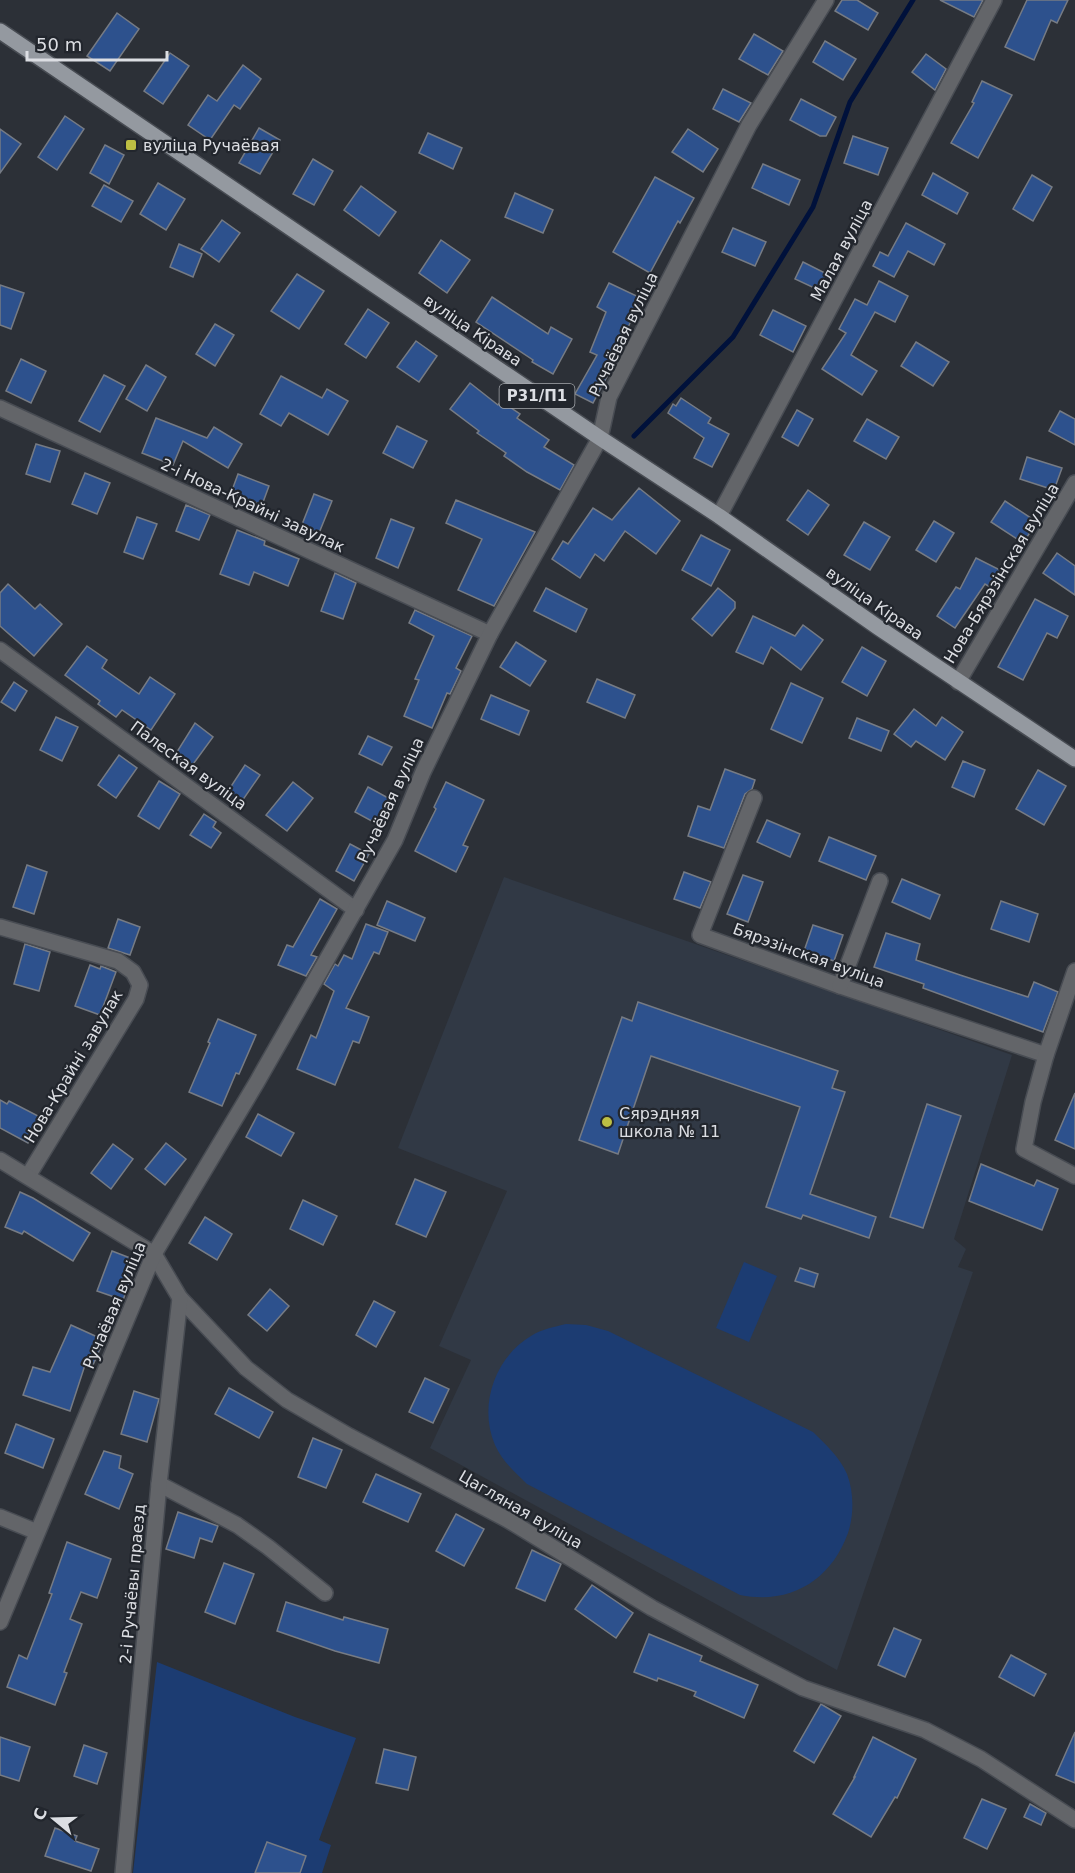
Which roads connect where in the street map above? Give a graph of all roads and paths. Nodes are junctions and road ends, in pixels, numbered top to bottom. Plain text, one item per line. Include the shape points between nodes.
1 (826, 0) edge
2 (994, 0) edge
3 (0, 32) edge
4 (0, 408) edge
5 (600, 438) junction
6 (1075, 483) edge
7 (719, 516) junction
8 (490, 634) junction
9 (0, 650) edge
10 (958, 681) junction
11 (1075, 759) edge
12 (754, 798) dead end
13 (880, 881) dead end
14 (356, 910) junction
15 (0, 927) edge
16 (1075, 971) edge
17 (840, 986) junction
18 (1046, 1055) junction
19 (0, 1160) edge
20 (28, 1176) junction
21 (1075, 1176) edge
22 (154, 1254) junction
23 (180, 1298) junction
24 (159, 1484) junction
25 (0, 1517) edge
26 (37, 1532) junction
27 (325, 1593) dead end
28 (0, 1622) edge
29 (1075, 1820) edge
30 (123, 1873) edge

1 - 5 street, Ручаёвая вуліца via 749,125 609,397
2 - 7 street, Малая вуліца
3 - 5 main road, вуліца Кірава / Р31/П1
4 - 8 street, 2-і Нова-Крайні завулак
5 - 7 main road, вуліца Кірава / Р31/П1
5 - 8 street, Ручаёвая вуліца
6 - 10 street, Нова-Бярэзінская вуліца
7 - 10 main road, вуліца Кірава / Р31/П1
8 - 14 street, Ручаёвая вуліца via 423,772 395,840
9 - 14 street, Палеская вуліца
10 - 11 main road, вуліца Кірава / Р31/П1
12 - 17 street, Бярэзінская вуліца via 700,935
13 - 17 street
14 - 22 street, Ручаёвая вуліца
15 - 20 street, Нова-Крайні завулак via 117,960 133,972 140,985 136,999
16 - 18 street
17 - 18 street, Бярэзінская вуліца
18 - 21 street via 1024,1149
19 - 20 street, Цагляная вуліца
20 - 22 street, Цагляная вуліца
22 - 23 street, Цагляная вуліца
22 - 26 street, Ручаёвая вуліца
23 - 24 street, 2-і Ручаёвы праезд
23 - 29 street, Цагляная вуліца via 246,1368 287,1400 508,1520 652,1608 745,1658 803,1688 925,1730 981,1759
24 - 27 street via 237,1526
24 - 30 street, 2-і Ручаёвы праезд
25 - 26 street
26 - 28 street, Ручаёвая вуліца

